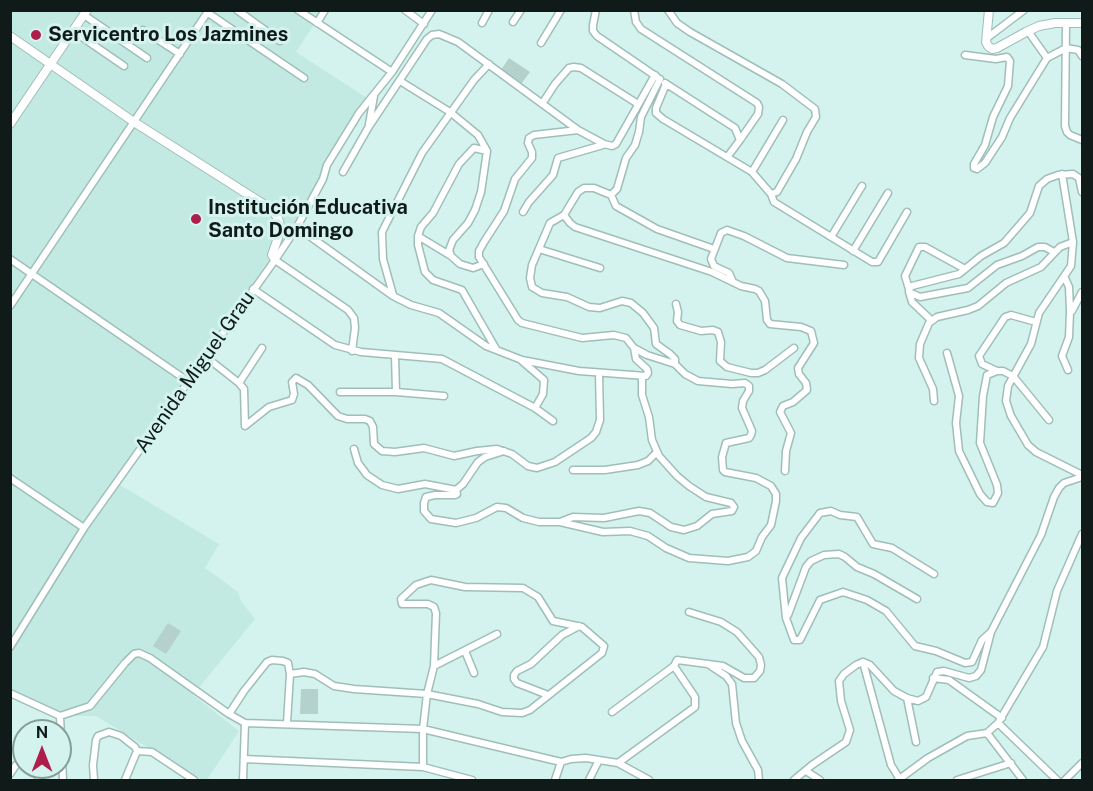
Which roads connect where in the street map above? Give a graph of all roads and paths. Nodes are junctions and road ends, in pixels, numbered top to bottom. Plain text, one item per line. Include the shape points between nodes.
1 (237, 10) edge
2 (298, 10) edge
3 (325, 10) edge
4 (405, 10) edge
5 (432, 10) edge
6 (489, 10) edge
7 (521, 10) edge
8 (561, 10) edge
9 (596, 10) edge
10 (634, 10) edge
11 (668, 10) edge
12 (989, 10) edge
13 (1024, 10) edge
14 (208, 12) edge
15 (86, 13) edge
16 (513, 21) dead end
17 (317, 23) junction
18 (483, 23) dead end
19 (1066, 23) junction
20 (1083, 23) edge
21 (424, 24) junction
22 (143, 30) dead end
23 (73, 31) junction
24 (1028, 31) junction
25 (10, 36) edge
26 (987, 38) junction
27 (280, 41) dead end
28 (541, 43) dead end
29 (1066, 48) junction
30 (180, 54) junction
31 (965, 55) dead end
32 (1083, 56) edge
33 (147, 58) dead end
34 (1047, 58) junction
35 (52, 63) junction
36 (489, 64) junction
37 (124, 66) dead end
38 (392, 72) junction
39 (657, 77) junction
40 (304, 78) dead end
41 (400, 81) junction
42 (666, 84) junction
43 (375, 95) junction
44 (542, 104) junction
45 (638, 104) junction
46 (450, 112) junction
47 (783, 120) dead end
48 (135, 122) junction
49 (10, 124) edge
50 (368, 128) junction
51 (578, 130) junction
52 (739, 136) junction
53 (1083, 140) edge
54 (604, 144) junction
55 (487, 151) junction
56 (728, 156) junction
57 (343, 172) dead end
58 (752, 172) junction
59 (1062, 174) junction
60 (1081, 179) edge
61 (862, 186) dead end
62 (1083, 192) edge
63 (888, 193) dead end
64 (771, 194) junction
65 (611, 195) junction
66 (523, 212) dead end
67 (907, 212) dead end
68 (564, 215) junction
69 (297, 227) junction
70 (418, 236) junction
71 (831, 237) junction
72 (1073, 242) junction
73 (539, 249) junction
74 (714, 249) junction
75 (853, 251) junction
76 (1054, 252) junction
77 (451, 256) junction
78 (10, 259) edge
79 (275, 260) junction
80 (484, 264) junction
81 (844, 265) dead end
82 (600, 268) dead end
83 (965, 269) junction
84 (32, 274) junction
85 (1065, 278) junction
86 (734, 283) junction
87 (253, 289) junction
88 (909, 291) junction
89 (1083, 292) edge
90 (393, 296) junction
91 (676, 303) dead end
92 (10, 306) edge
93 (1070, 312) junction
94 (931, 320) junction
95 (1036, 322) junction
96 (262, 348) dead end
97 (634, 348) junction
98 (794, 348) dead end
99 (496, 350) junction
100 (352, 351) junction
101 (947, 353) dead end
102 (395, 355) junction
103 (206, 357) junction
104 (522, 360) junction
105 (675, 364) junction
106 (1068, 370) dead end
107 (997, 371) junction
108 (598, 373) junction
109 (754, 374) junction
110 (642, 376) junction
111 (1013, 376) junction
112 (189, 382) junction
113 (239, 383) junction
114 (749, 386) junction
115 (340, 392) dead end
116 (396, 392) junction
117 (444, 396) dead end
118 (934, 401) dead end
119 (535, 408) junction
120 (1049, 420) dead end
121 (553, 421) dead end
122 (354, 449) dead end
123 (504, 451) junction
124 (657, 452) junction
125 (573, 470) dead end
126 (785, 471) dead end
127 (1083, 476) edge
128 (10, 478) edge
129 (456, 490) junction
130 (560, 522) junction
131 (84, 528) junction
132 (1083, 534) edge
133 (934, 574) dead end
134 (917, 599) dead end
135 (689, 612) dead end
136 (786, 618) junction
137 (579, 626) junction
138 (991, 632) junction
139 (497, 634) dead end
140 (10, 647) edge
141 (465, 651) junction
142 (862, 662) junction
143 (707, 664) junction
144 (434, 666) junction
145 (674, 666) junction
146 (474, 673) dead end
147 (290, 675) junction
148 (933, 678) junction
149 (10, 693) edge
150 (427, 694) junction
151 (548, 695) junction
152 (907, 698) junction
153 (612, 712) dead end
154 (229, 714) junction
155 (60, 716) joint
156 (1000, 720) junction
157 (245, 723) junction
158 (287, 723) junction
159 (423, 729) junction
160 (987, 733) junction
161 (916, 742) dead end
162 (136, 751) junction
163 (244, 759) junction
164 (599, 760) junction
165 (561, 762) junction
166 (618, 763) junction
167 (1011, 763) junction
168 (1083, 763) edge
169 (423, 767) junction
170 (806, 771) junction
171 (126, 777) edge
172 (898, 779) edge
173 (94, 780) edge
174 (134, 780) edge
175 (194, 780) edge
176 (243, 780) edge
177 (472, 780) edge
178 (555, 780) edge
179 (589, 780) edge
180 (649, 780) edge
181 (759, 780) edge
182 (794, 780) edge
183 (820, 780) edge
184 (957, 780) edge
185 (1023, 780) edge
186 (1057, 780) edge
187 (1065, 780) edge

1 - 27 street
2 - 17 street
3 - 17 street
4 - 21 street
5 - 21 street, Avenida Miguel Grau
6 - 18 street
7 - 16 street
8 - 28 street
9 - 39 street via 593,31 597,36
10 - 52 street via 641,29 757,103 758,114
11 - 64 street via 690,32 782,84 815,110 816,117 796,159 777,192
12 - 26 street
13 - 26 street
14 - 30 street
14 - 40 street
15 - 23 street
15 - 33 street
17 - 38 street
19 - 20 street
19 - 24 street
19 - 29 street
21 - 38 street, Avenida Miguel Grau
22 - 30 street
23 - 35 street
23 - 37 street
24 - 26 street via 995,49 986,44
24 - 34 street
25 - 35 street
29 - 32 street via 1078,50
29 - 34 street
29 - 53 street via 1065,126 1070,135
30 - 48 street
31 - 34 street via 1006,57 1010,61 1008,86 974,164 977,170 1002,137
35 - 48 street
35 - 49 street
36 - 41 street via 458,42 432,35
36 - 44 street
36 - 46 street
38 - 43 street, Avenida Miguel Grau
39 - 42 street
39 - 45 street
39 - 65 street via 617,189
41 - 46 street
41 - 50 street
42 - 52 street via 735,128
42 - 56 street via 656,113
43 - 50 street
43 - 69 street, Avenida Miguel Grau via 359,113 327,165
44 - 45 street via 562,76 574,67
44 - 51 street
45 - 54 street via 616,144
46 - 55 street via 478,135
46 - 90 street via 422,153 382,232 383,259
47 - 58 street
48 - 79 street via 271,209 281,229 272,255
48 - 84 street
50 - 57 street
51 - 54 street
51 - 80 street via 529,138 532,158 514,179 504,211 479,251
52 - 56 street
54 - 66 street via 560,156 553,175
55 - 70 street via 474,148 459,164
55 - 77 street via 476,210 449,246
56 - 58 street
58 - 64 street
59 - 60 street
59 - 72 street
59 - 83 street via 1039,186 1030,213 1007,241
60 - 62 street
61 - 71 street
63 - 75 street
64 - 71 street via 774,202
65 - 68 street via 584,188
65 - 74 street via 616,206 657,229
67 - 75 street via 878,262
68 - 73 street via 550,223
68 - 86 street via 575,227
69 - 79 street, Avenida Miguel Grau
69 - 90 street
70 - 77 street
70 - 99 street via 425,272 433,280 462,290
71 - 75 street
72 - 76 street
72 - 85 street via 1071,266
73 - 82 street
73 - 105 street via 532,265 532,287 589,307 631,303 643,312 654,328 656,344 675,359
74 - 81 street via 721,233 729,230 788,258
74 - 86 street via 712,263 727,272
76 - 88 street via 1038,247 997,265 968,288 920,297
76 - 94 street via 1041,267 1006,283 978,306
77 - 80 street via 473,268
78 - 84 street
79 - 87 street, Avenida Miguel Grau
79 - 100 street via 348,310 355,328
80 - 97 street via 522,323 582,338 615,335 626,338
83 - 88 street
83 - 88 street via 920,247 905,276
84 - 92 street
84 - 112 street
85 - 93 street
85 - 95 street
86 - 126 street via 759,291 770,324 805,327 814,338 798,368 807,390 780,412 791,433
87 - 100 street via 335,345
87 - 103 street, Avenida Miguel Grau
88 - 94 street via 912,302
89 - 93 street
90 - 99 street via 439,313
91 - 109 street via 680,325 718,332 720,361 724,366
93 - 106 street via 1070,333 1062,356
94 - 118 street via 920,344 919,358 933,388
95 - 107 street via 1005,317 980,356 982,364
95 - 111 street via 1031,344
96 - 113 street
97 - 105 street
97 - 110 street via 636,359 647,369 648,374
98 - 109 street
99 - 104 street
100 - 102 street
101 - 107 street via 959,396 959,451 980,494 991,504 998,496 997,485 979,438 984,385 987,375
102 - 116 street
102 - 119 street via 442,359
103 - 112 street, Avenida Miguel Grau
103 - 113 street
104 - 108 street
104 - 119 street via 544,380 543,394
105 - 114 street via 698,381
107 - 111 street
108 - 110 street
108 - 123 street via 600,420 591,438 540,468
109 - 114 street
110 - 124 street via 642,395
111 - 120 street
111 - 127 street via 1007,406 1028,445
112 - 131 street, Avenida Miguel Grau
113 - 123 street via 244,389 246,426 269,407 292,400 292,382 296,378 338,416 370,422 374,444 382,451 424,448 454,456 492,449
114 - 130 street via 742,408 751,435 726,443 723,470 771,486 776,501 771,525 748,557 728,561 689,558 648,536 630,531 603,532
115 - 116 street
116 - 117 street
119 - 121 street
122 - 129 street via 366,475 382,485 398,489 424,484
123 - 129 street via 478,462
124 - 125 street via 638,465 605,471
124 - 130 street via 688,486 706,497 731,502 732,511 712,514 699,525 684,530 639,510
127 - 138 street via 1059,488 1041,535
128 - 131 street
129 - 130 street via 455,495 426,497 424,511 430,519 456,523 497,507 539,522
131 - 140 street, Avenida Miguel Grau
132 - 156 street via 1057,591 1043,647
133 - 136 street via 892,548 873,544 857,517 831,511 820,513 783,572
134 - 136 street via 839,554 824,555 806,567
135 - 143 street via 721,622 737,632 759,657 761,665 758,675 750,679 723,666
136 - 138 street via 797,642 820,600 843,592 852,594 886,611 915,646 969,664
137 - 144 street via 553,621 538,597 523,588 475,588 427,580 416,585 401,601 404,605 425,603 435,609
137 - 151 street via 603,644 604,650
137 - 151 street via 562,635 514,675 517,683
138 - 148 street via 976,676 969,678 944,670
139 - 141 street
141 - 144 street
141 - 146 street
142 - 152 street
142 - 170 street via 846,671 839,681 849,737
142 - 172 street
143 - 145 street via 681,660
143 - 181 street via 732,684 736,723
144 - 150 street
145 - 153 street
145 - 166 street via 695,697 695,707
147 - 150 street via 304,672 334,686 354,689
147 - 154 street via 288,663 267,662
147 - 158 street
148 - 152 street via 926,697 918,701
148 - 156 street via 949,680
149 - 155 street
150 - 151 street via 522,713
150 - 159 street
152 - 161 street
154 - 155 street via 139,653 125,663 90,706
154 - 157 street
156 - 160 street
156 - 186 street
157 - 158 street
157 - 163 street
158 - 159 street
159 - 165 street
159 - 169 street
160 - 167 street
160 - 172 street via 967,736
162 - 171 street
162 - 173 street via 115,733 98,736
162 - 175 street via 152,753
163 - 169 street
163 - 176 street
164 - 165 street
164 - 166 street
164 - 179 street
165 - 178 street
166 - 180 street
167 - 184 street
167 - 185 street
168 - 187 street
169 - 177 street
170 - 182 street
170 - 183 street
171 - 174 street

